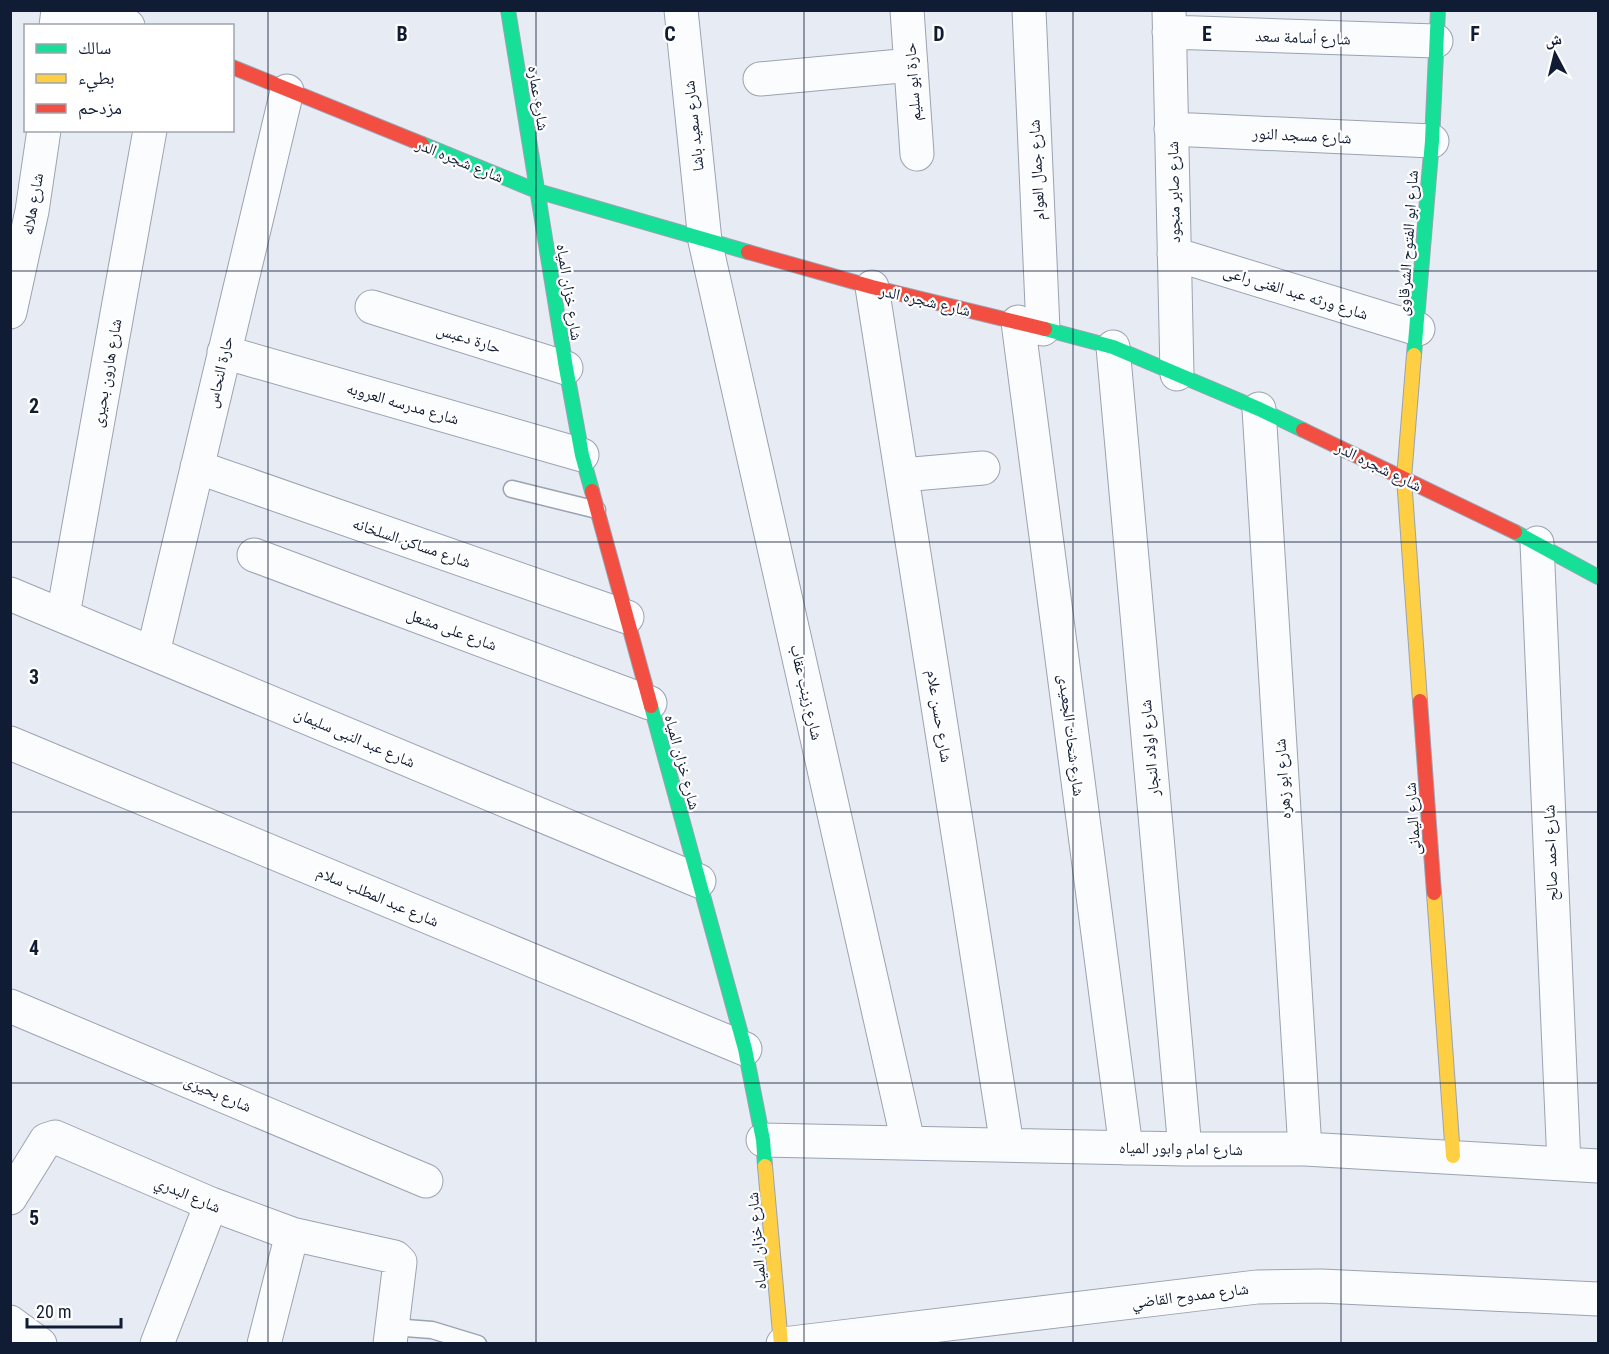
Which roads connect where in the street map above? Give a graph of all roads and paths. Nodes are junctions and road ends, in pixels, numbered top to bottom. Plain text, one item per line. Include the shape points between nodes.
1 (79, 10) edge
2 (508, 10) edge
3 (681, 10) edge
4 (907, 10) edge
5 (1029, 10) edge
6 (121, 19) edge
7 (1169, 21) edge
8 (1437, 26) edge
9 (911, 65) junction
10 (234, 68) edge
11 (760, 79) dead end
12 (286, 91) junction
13 (1171, 129) junction
14 (45, 132) edge
15 (150, 132) edge
16 (1432, 141) junction
17 (917, 154) dead end
18 (537, 191) junction
19 (705, 241) junction
20 (1174, 254) junction
21 (872, 287) junction
22 (372, 307) dead end
23 (10, 312) edge
24 (1030, 325) junction
25 (1418, 329) junction
26 (1113, 347) junction
27 (224, 352) junction
28 (566, 368) junction
29 (1177, 374) junction
30 (1259, 409) junction
31 (582, 455) junction
32 (196, 467) junction
33 (983, 468) dead end
34 (903, 475) junction
35 (1404, 478) junction
36 (512, 489) dead end
37 (597, 510) junction
38 (1537, 543) junction
39 (255, 555) dead end
40 (1599, 577) edge
41 (10, 594) edge
42 (63, 615) junction
43 (627, 617) junction
44 (153, 653) junction
45 (650, 703) junction
46 (10, 743) edge
47 (699, 881) junction
48 (10, 1006) edge
49 (745, 1049) junction
50 (763, 1140) junction
51 (908, 1142) junction
52 (1007, 1145) junction
53 (1126, 1148) junction
54 (1185, 1149) junction
55 (1305, 1149) junction
56 (1453, 1156) junction
57 (1564, 1164) junction
58 (1599, 1166) edge
59 (426, 1181) dead end
60 (10, 1198) edge
61 (211, 1204) junction
62 (292, 1234) junction
63 (1599, 1299) edge
64 (10, 1322) edge
65 (391, 1335) edge
66 (39, 1344) edge
67 (157, 1344) edge
68 (264, 1344) edge
69 (478, 1344) edge
70 (782, 1344) edge

1 - 6 street
2 - 18 street, شارع عماره
3 - 19 street, شارع سعيد باشا
4 - 9 street, حارة ابو سليم
5 - 24 street, شارع جمال العوام
7 - 8 street, شارع أسامة سعد
7 - 13 street, شارع صابر منجود
8 - 16 street, شارع ابو الفتوح الشرقاوى
9 - 11 street
9 - 17 street, حارة ابو سليم
10 - 12 street, شارع شجره الدر
12 - 18 street, شارع شجره الدر
12 - 27 street, حارة النحاس
13 - 16 street, شارع مسجد النور
13 - 20 street, شارع صابر منجود
14 - 23 street, شارع هلاله
15 - 42 street, شارع هارون بحيرى
16 - 25 street, شارع ابو الفتوح الشرقاوى
18 - 19 street, شارع شجره الدر
18 - 28 street, شارع خزان المياه
19 - 21 street, شارع شجره الدر
19 - 51 street, شارع زينب عقاب
20 - 25 street, شارع ورثه عبد الغنى راعى
20 - 29 street, شارع صابر منجود
21 - 24 street, شارع شجره الدر
21 - 34 street, شارع حسن علام
22 - 28 street, حارة دعبس
24 - 26 street, شارع شجره الدر
24 - 53 street, شارع شحات الجعيدى
25 - 35 street, شارع ابو الفتوح الشرقاوى
26 - 29 street, شارع شجره الدر
26 - 54 street, شارع اولاد النجار
27 - 31 street, شارع مدرسه العروبه
27 - 32 street, حارة النحاس
28 - 31 street, شارع خزان المياه
29 - 30 street, شارع شجره الدر
30 - 35 street, شارع شجره الدر
30 - 55 street, شارع ابو زهره
31 - 37 street, شارع خزان المياه
32 - 43 street, شارع مساكن السلخانه
32 - 44 street, حارة النحاس
33 - 34 street
34 - 52 street, شارع حسن علام
35 - 38 street, شارع شجره الدر
35 - 56 street, شارع اليمانى
36 - 37 lane
37 - 43 street, شارع خزان المياه
38 - 40 street, شارع شجره الدر
38 - 57 street, شارع احمد صالح
39 - 45 street, شارع على مشعل
41 - 42 street, شارع عبد النبى سليمان
42 - 44 street, شارع عبد النبى سليمان
43 - 45 street, شارع خزان المياه
44 - 47 street, شارع عبد النبى سليمان
45 - 47 street, شارع خزان المياه
46 - 49 street, شارع عبد المطلب سلام
47 - 49 street, شارع خزان المياه
48 - 59 street, شارع بحيرى
49 - 50 street, شارع خزان المياه
50 - 51 street, شارع امام وابور المياه
50 - 70 street, شارع خزان المياه
51 - 52 street, شارع امام وابور المياه
52 - 53 street, شارع امام وابور المياه
53 - 54 street, شارع امام وابور المياه
54 - 55 street, شارع امام وابور المياه
55 - 56 street, شارع امام وابور المياه
56 - 57 street, شارع امام وابور المياه
57 - 58 street, شارع امام وابور المياه
60 - 61 street, شارع البدري via 46,1140 55,1137
61 - 62 street, شارع البدري
61 - 67 street
62 - 65 street, شارع البدري via 398,1259
62 - 68 street
63 - 70 street, شارع ممدوح القاضي via 1321,1286 1257,1287
64 - 66 street
65 - 69 lane via 432,1330

